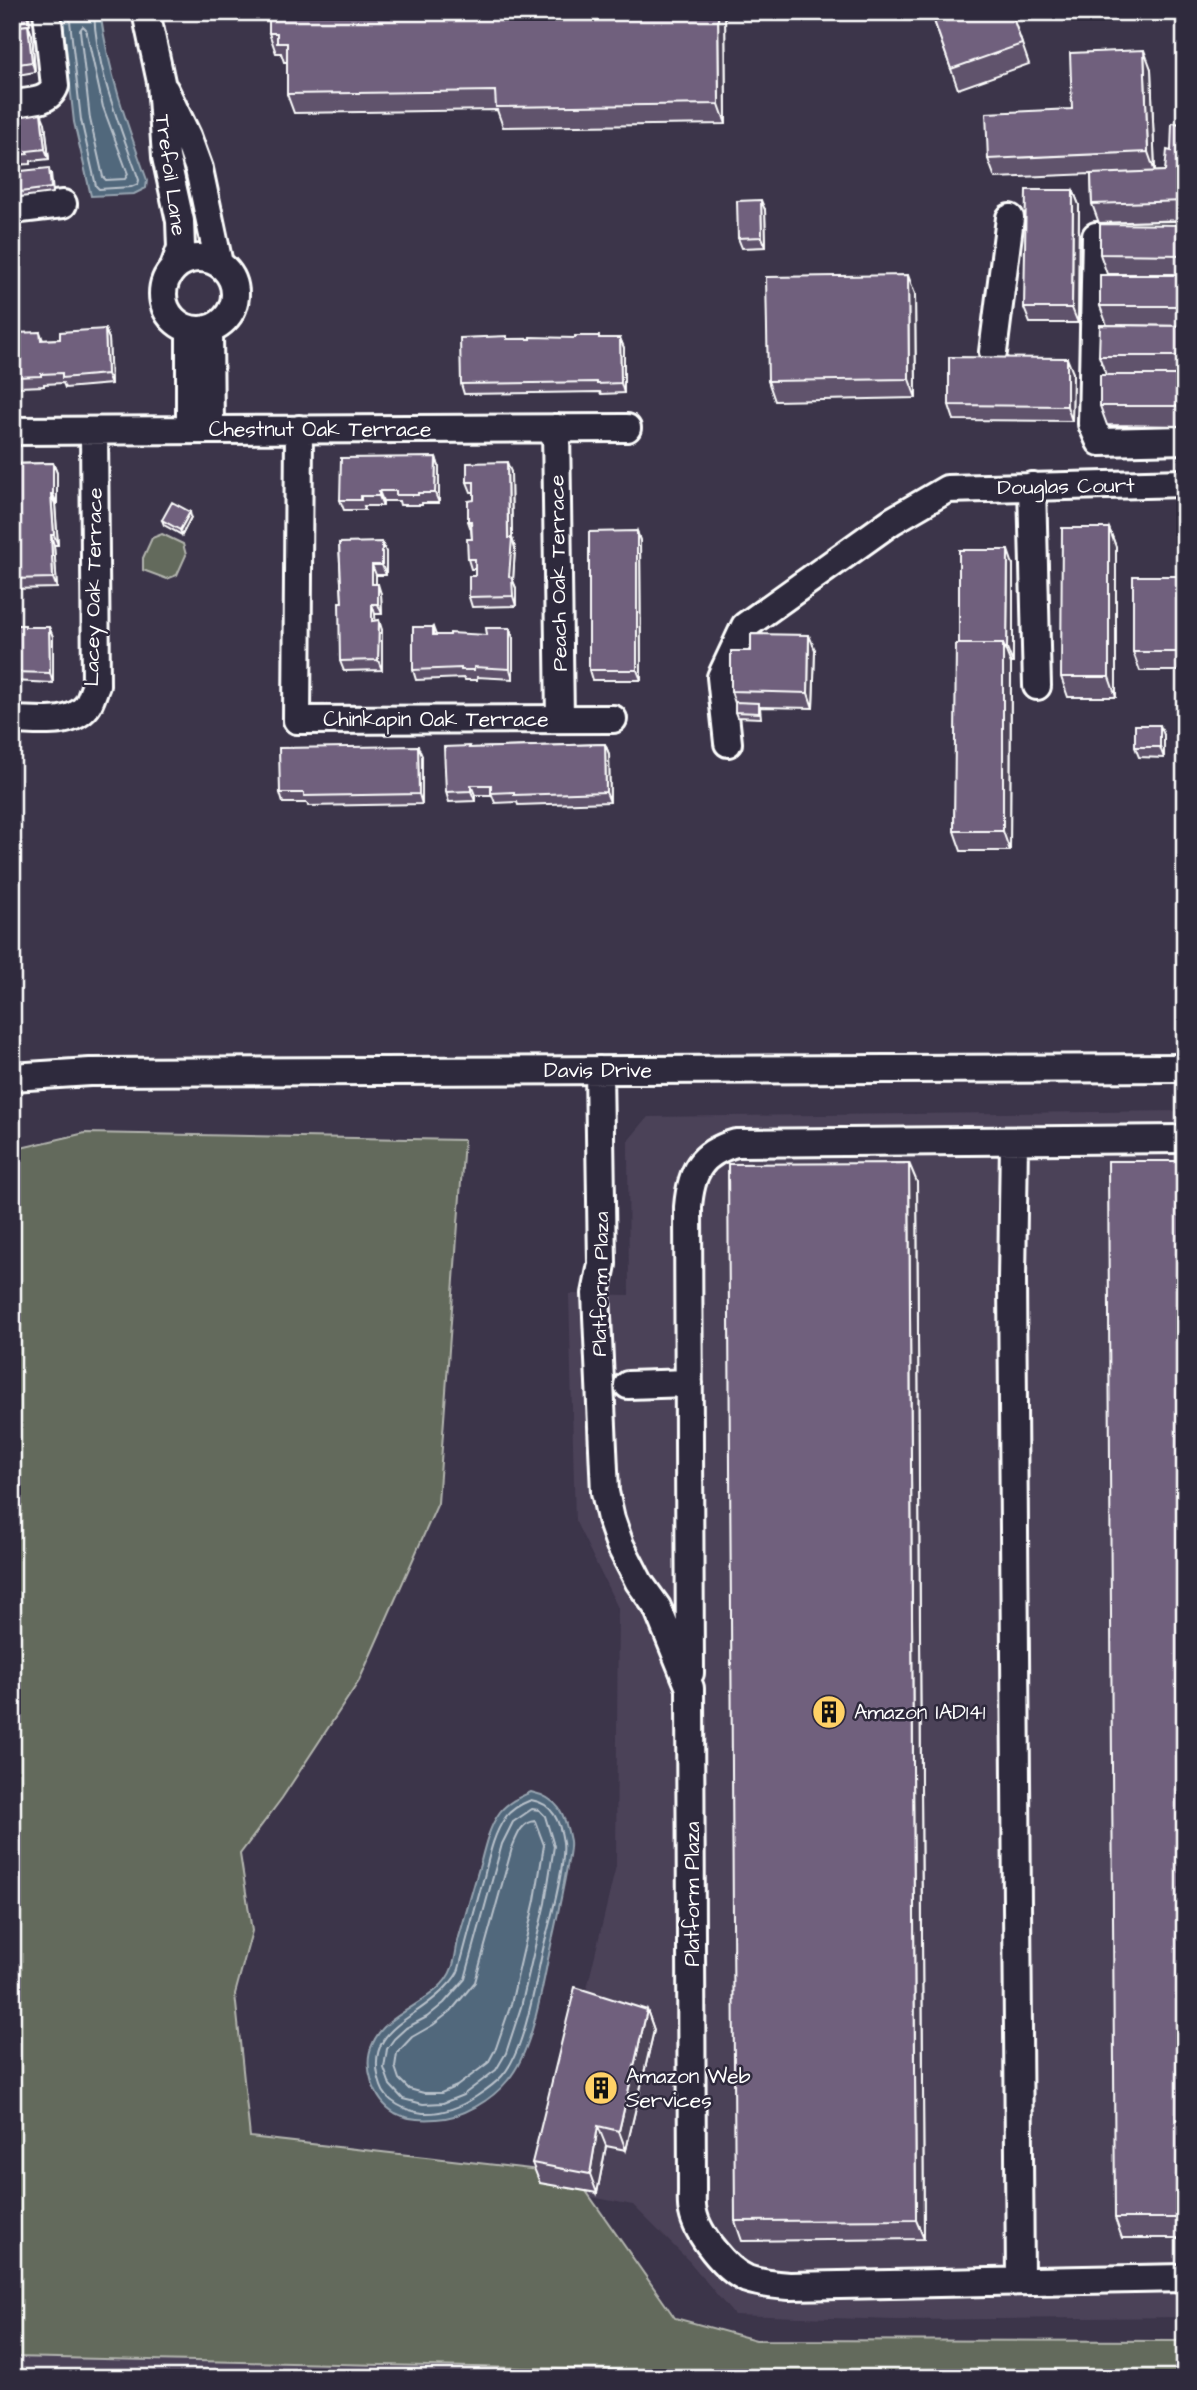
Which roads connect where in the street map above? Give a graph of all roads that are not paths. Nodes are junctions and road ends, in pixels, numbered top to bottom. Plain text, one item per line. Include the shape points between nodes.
1 (47, 12) edge
2 (146, 12) edge
3 (161, 82) junction
4 (12, 104) edge
5 (63, 204) dead end
6 (12, 210) edge
7 (1010, 219) dead end
8 (1185, 235) edge
9 (219, 264) junction
10 (174, 267) junction
11 (199, 329) junction
12 (993, 352) dead end
13 (556, 428) junction
14 (627, 428) dead end
15 (299, 429) junction
16 (94, 430) junction
17 (200, 430) junction
18 (12, 431) edge
19 (1185, 440) edge
20 (1185, 483) edge
21 (1032, 486) junction
22 (1037, 686) dead end
23 (560, 719) junction
24 (613, 719) dead end
25 (12, 720) edge
26 (728, 743) dead end
27 (1185, 1068) edge
28 (599, 1070) junction
29 (12, 1076) edge
30 (1185, 1139) edge
31 (1014, 1141) junction
32 (689, 1383) junction
33 (628, 1385) dead end
34 (690, 1688) junction
35 (1185, 2278) edge
36 (1020, 2280) junction

1 - 4 street via 53,92 42,100
2 - 3 street, Trefoil Lane
3 - 9 street, Trefoil Lane via 199,169
3 - 10 street, Trefoil Lane via 166,156 180,221 181,248
5 - 6 street
7 - 12 street
8 - 19 street via 1096,236 1092,424 1100,442
9 - 10 street, Trefoil Lane via 196,258
9 - 11 street, Trefoil Lane via 233,282 233,305 219,324
10 - 11 street, Trefoil Lane via 163,288 167,312 175,321
11 - 17 street
13 - 14 street, Chestnut Oak Terrace
13 - 15 street, Chestnut Oak Terrace
13 - 23 street, Peach Oak Terrace
15 - 17 street, Chestnut Oak Terrace
15 - 23 street, Chinkapin Oak Terrace via 297,720
16 - 17 street, Chestnut Oak Terrace
16 - 18 street, Chestnut Oak Terrace
16 - 25 street, Lacey Oak Terrace via 96,685 88,706 75,715 57,720
20 - 21 street, Douglas Court
21 - 22 street
21 - 26 street, Douglas Court via 947,489 892,522 745,626 722,677
23 - 24 street, Chinkapin Oak Terrace
27 - 28 street, Davis Drive
28 - 29 street, Davis Drive
28 - 34 street, Platform Plaza via 602,1264 596,1294 605,1492 620,1545 657,1607
30 - 31 street
31 - 32 street via 736,1143 705,1158 690,1188
31 - 36 street
32 - 33 street
32 - 34 street
34 - 36 street, Platform Plaza via 692,2190 693,2212 700,2228 726,2264 745,2278 765,2284
35 - 36 street, Platform Plaza

